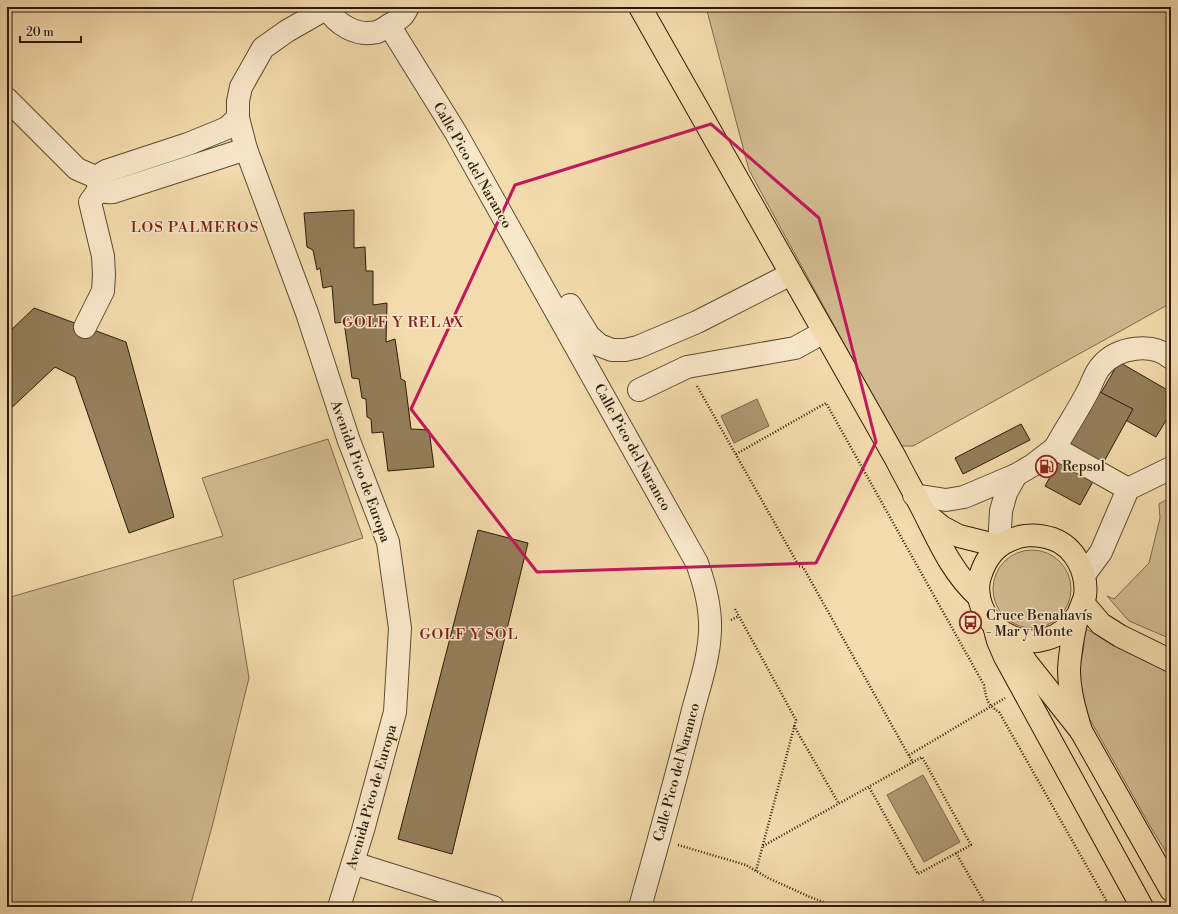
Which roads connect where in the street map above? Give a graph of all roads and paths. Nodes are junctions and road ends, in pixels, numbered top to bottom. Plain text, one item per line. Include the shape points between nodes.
1 (327, 7) edge
2 (408, 7) edge
3 (640, 7) edge
4 (389, 25) junction
5 (7, 99) edge
6 (238, 118) junction
7 (246, 150) junction
8 (99, 183) junction
9 (791, 274) junction
10 (570, 306) dead end
11 (85, 327) dead end
12 (824, 332) junction
13 (1171, 358) edge
14 (687, 367) junction
15 (639, 390) dead end
16 (1055, 448) junction
17 (736, 454) junction
18 (1171, 468) edge
19 (1016, 475) junction
20 (1128, 489) junction
21 (919, 503) junction
22 (999, 546) junction
23 (1084, 575) junction
24 (979, 597) junction
25 (735, 609) dead end
26 (1080, 610) junction
27 (1001, 630) junction
28 (1171, 660) edge
29 (998, 703) dead end
30 (991, 707) junction
31 (794, 726) junction
32 (1081, 731) junction
33 (909, 755) junction
34 (913, 762) junction
35 (869, 787) junction
36 (839, 804) junction
37 (658, 840) junction
38 (763, 846) junction
39 (956, 853) junction
40 (353, 862) junction
41 (756, 872) junction
42 (1171, 890) edge
43 (339, 907) edge
44 (493, 907) edge
45 (640, 907) edge
46 (837, 907) edge
47 (987, 907) edge
48 (1110, 907) edge
49 (1142, 907) edge

1 - 4 street via 336,20 348,28 362,32 377,32
1 - 6 street, Avenida Pico de Europa via 263,48 241,87
2 - 4 street via 402,17
3 - 9 main road
4 - 37 street, Calle Pico del Naranco via 456,133 690,549 703,579 710,606 708,650
5 - 8 street via 77,170
6 - 7 street, Avenida Pico de Europa
6 - 8 street via 227,128 188,144 102,172
7 - 8 street via 113,192 106,192
7 - 40 street, Avenida Pico de Europa via 306,313 349,441 388,542 400,628 395,712
8 - 11 street via 90,202 103,256 103,291
9 - 10 street via 697,322 625,350 612,350 599,345 589,336
9 - 12 main road
12 - 14 street via 795,348
12 - 21 main road
13 - 16 street via 1155,349 1142,348 1113,356 1094,376
14 - 15 street
14 - 17 path
16 - 19 street
16 - 20 street
17 - 30 path via 826,404 984,685
17 - 33 path
18 - 20 street
19 - 21 street via 964,497
19 - 22 street via 1006,493
20 - 23 street via 1101,552
21 - 22 main road via 942,527 959,536
21 - 24 main road via 958,575
22 - 23 main road via 1012,538 1027,535 1056,540 1069,549
22 - 24 main road via 989,556 982,569
23 - 26 main road via 1085,585
24 - 27 main road via 987,617
25 - 31 path via 796,720
26 - 27 main road via 1069,626 1046,640 1020,640
26 - 28 main road via 1120,636
26 - 32 main road via 1071,648 1069,671 1071,694
27 - 32 main road
27 - 49 main road via 998,641 1012,669
29 - 30 path
30 - 33 path
30 - 48 path via 999,712
31 - 36 path
31 - 38 path
32 - 42 main road
33 - 34 path
34 - 35 path
34 - 39 path via 922,758 971,845
35 - 36 path
35 - 39 path via 918,874
36 - 38 path
37 - 41 path via 746,865
37 - 45 street, Calle Pico del Naranco
38 - 41 path
39 - 47 path
40 - 43 street, Avenida Pico de Europa
40 - 44 street
41 - 46 path

